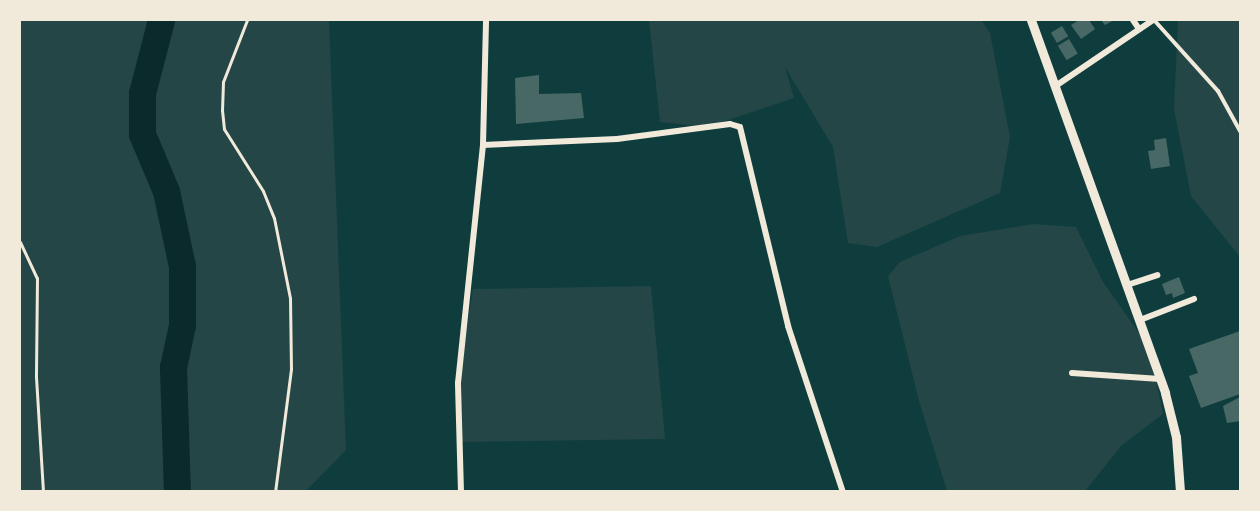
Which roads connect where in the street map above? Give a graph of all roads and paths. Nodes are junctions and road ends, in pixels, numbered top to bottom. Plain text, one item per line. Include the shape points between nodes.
1 (247, 20) edge
2 (486, 20) edge
3 (1031, 20) edge
4 (1133, 20) edge
5 (1154, 20) edge
6 (1139, 29) junction
7 (1057, 85) junction
8 (1240, 131) edge
9 (483, 145) junction
10 (20, 242) edge
11 (1157, 275) dead end
12 (1127, 285) junction
13 (1194, 299) dead end
14 (1140, 320) junction
15 (1072, 373) dead end
16 (1160, 379) junction
17 (43, 492) edge
18 (275, 492) edge
19 (460, 492) edge
20 (843, 492) edge
21 (1180, 492) edge

1 - 18 path via 223,82 222,110 224,129 263,191 274,218 287,277 291,369
2 - 9 street
3 - 7 street
4 - 6 street
5 - 6 street
5 - 8 lane via 1218,91
6 - 7 street
7 - 12 street
9 - 19 street via 458,383
9 - 20 street via 617,139 730,124 740,127 788,326
10 - 17 path via 37,278 36,388
11 - 12 street
12 - 14 street
13 - 14 street
14 - 16 street
15 - 16 street
16 - 21 street via 1176,437

